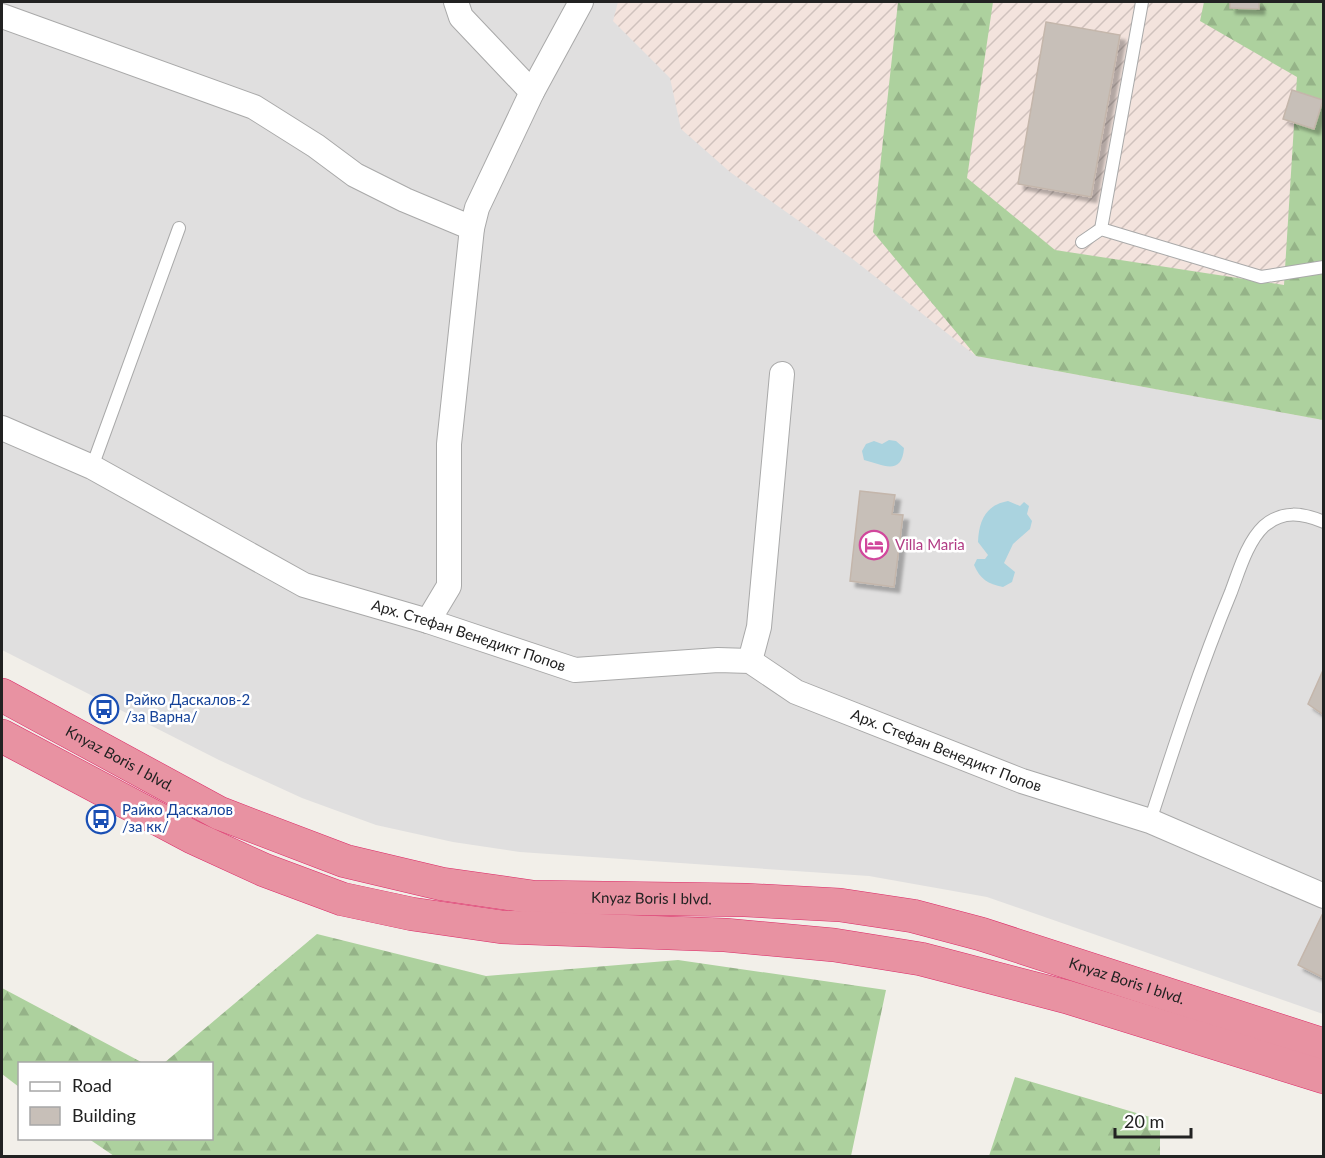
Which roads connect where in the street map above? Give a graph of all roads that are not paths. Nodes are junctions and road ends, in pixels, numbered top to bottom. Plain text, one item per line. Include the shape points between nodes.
1 (456, 2) edge
2 (581, 2) edge
3 (1142, 2) edge
4 (2, 16) edge
5 (532, 92) junction
6 (179, 228) dead end
7 (472, 228) junction
8 (1101, 229) junction
9 (1082, 242) dead end
10 (1323, 267) edge
11 (782, 375) dead end
12 (2, 428) edge
13 (92, 467) junction
14 (1323, 522) edge
15 (428, 621) junction
16 (750, 661) junction
17 (2, 695) edge
18 (2, 736) edge
19 (1150, 821) junction
20 (1323, 896) edge
21 (1323, 1045) edge
22 (1323, 1077) edge

1 - 5 street via 461,17
2 - 5 street
3 - 8 lane
4 - 7 street via 254,107 355,175
5 - 7 street via 477,208
6 - 13 lane
7 - 15 street via 449,444 449,586
8 - 9 lane
8 - 10 lane via 1261,277
11 - 16 street via 759,627
12 - 13 street, Арх. Стефан Венедикт Попов
13 - 15 street, Арх. Стефан Венедикт Попов via 304,585
14 - 19 lane via 1304,514 1280,516 1263,527 1249,548 1207,650
15 - 16 street, Арх. Стефан Венедикт Попов via 575,670
16 - 19 street, Арх. Стефан Венедикт Попов via 796,692 1022,781
17 - 21 highway, Knyaz Boris I blvd. via 219,813 345,861 442,884 533,897 745,900 840,905 913,916
18 - 22 highway via 192,837 342,899 502,927 725,935 834,945 921,959 1067,998
19 - 20 street, Арх. Стефан Венедикт Попов

